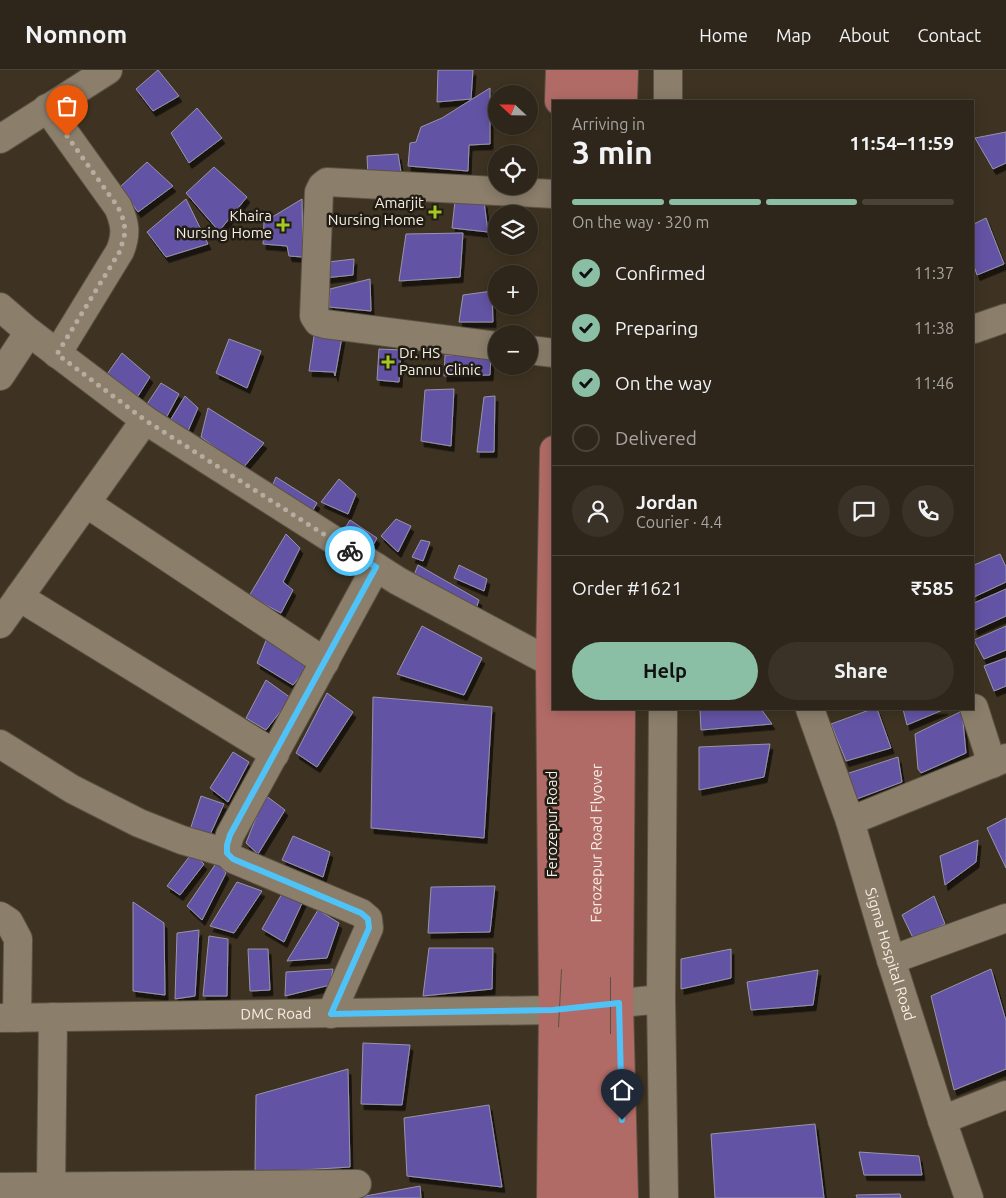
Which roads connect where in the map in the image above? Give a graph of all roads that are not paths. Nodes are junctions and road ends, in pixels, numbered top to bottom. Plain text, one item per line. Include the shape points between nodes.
1 (108, 70) edge
2 (560, 70) edge
3 (582, 70) edge
4 (601, 70) edge
5 (624, 70) edge
6 (668, 70) edge
7 (559, 100) edge
8 (582, 100) edge
9 (601, 100) edge
10 (624, 100) edge
11 (668, 100) edge
12 (47, 108) junction
13 (0, 138) edge
14 (552, 194) edge
15 (0, 307) edge
16 (1006, 318) edge
17 (974, 329) edge
18 (29, 332) junction
19 (488, 345) edge
20 (538, 351) edge
21 (552, 353) edge
22 (57, 354) junction
23 (0, 376) edge
24 (145, 420) junction
25 (86, 503) junction
26 (552, 556) edge
27 (376, 567) junction
28 (19, 598) junction
29 (0, 624) edge
30 (325, 662) junction
31 (550, 662) junction
32 (974, 708) edge
33 (577, 710) edge
34 (596, 710) edge
35 (621, 710) edge
36 (663, 710) edge
37 (810, 710) edge
38 (0, 744) edge
39 (275, 754) junction
40 (999, 761) edge
41 (850, 821) junction
42 (227, 853) junction
43 (0, 916) edge
44 (1006, 918) edge
45 (891, 960) junction
46 (586, 973) junction
47 (661, 999) junction
48 (619, 1003) junction
49 (553, 1010) junction
50 (331, 1014) junction
51 (53, 1017) junction
52 (8, 1018) edge
53 (585, 1031) junction
54 (1006, 1095) edge
55 (942, 1120) junction
56 (357, 1184) dead end
57 (50, 1186) junction
58 (0, 1187) edge
59 (551, 1198) edge
60 (575, 1198) edge
61 (598, 1198) edge
62 (624, 1198) edge
63 (664, 1198) edge
64 (969, 1198) edge

1 - 12 street
2 - 7 main road
3 - 8 main road
4 - 9 main road
5 - 10 main road
6 - 11 street
12 - 13 street
12 - 22 street via 118,207 125,233 120,251
14 - 19 street via 327,182 319,192 314,316 318,322
15 - 18 street
16 - 17 street
18 - 22 street
18 - 23 street
20 - 21 street
22 - 24 street
24 - 25 street
24 - 27 street
25 - 28 street
25 - 30 street
26 - 31 main road, Ferozepur Road
27 - 30 street
27 - 31 street
28 - 29 street
28 - 39 street
30 - 39 street
31 - 49 main road, Ferozepur Road
32 - 40 street
33 - 46 main road, Ferozepur Road Flyover
34 - 46 main road, Ferozepur Road Flyover
35 - 48 main road
36 - 47 street
37 - 41 street, Sigma Hospital Road
38 - 42 street via 66,786 139,823
39 - 42 street via 230,835
40 - 41 street
41 - 45 street, Sigma Hospital Road
42 - 50 street via 233,859 361,913 368,919 369,928
43 - 52 street via 9,922 18,939
44 - 45 street
45 - 55 street, Sigma Hospital Road
46 - 53 main road, bridge
47 - 48 street, DMC Road
47 - 63 street
48 - 49 street, DMC Road
48 - 62 main road
49 - 50 street, DMC Road
49 - 59 main road, Ferozepur Road
50 - 51 street, DMC Road
51 - 52 street, DMC Road
51 - 57 street
53 - 60 main road
53 - 61 main road
54 - 55 street
55 - 64 street, Sigma Hospital Road
56 - 57 street
57 - 58 street

